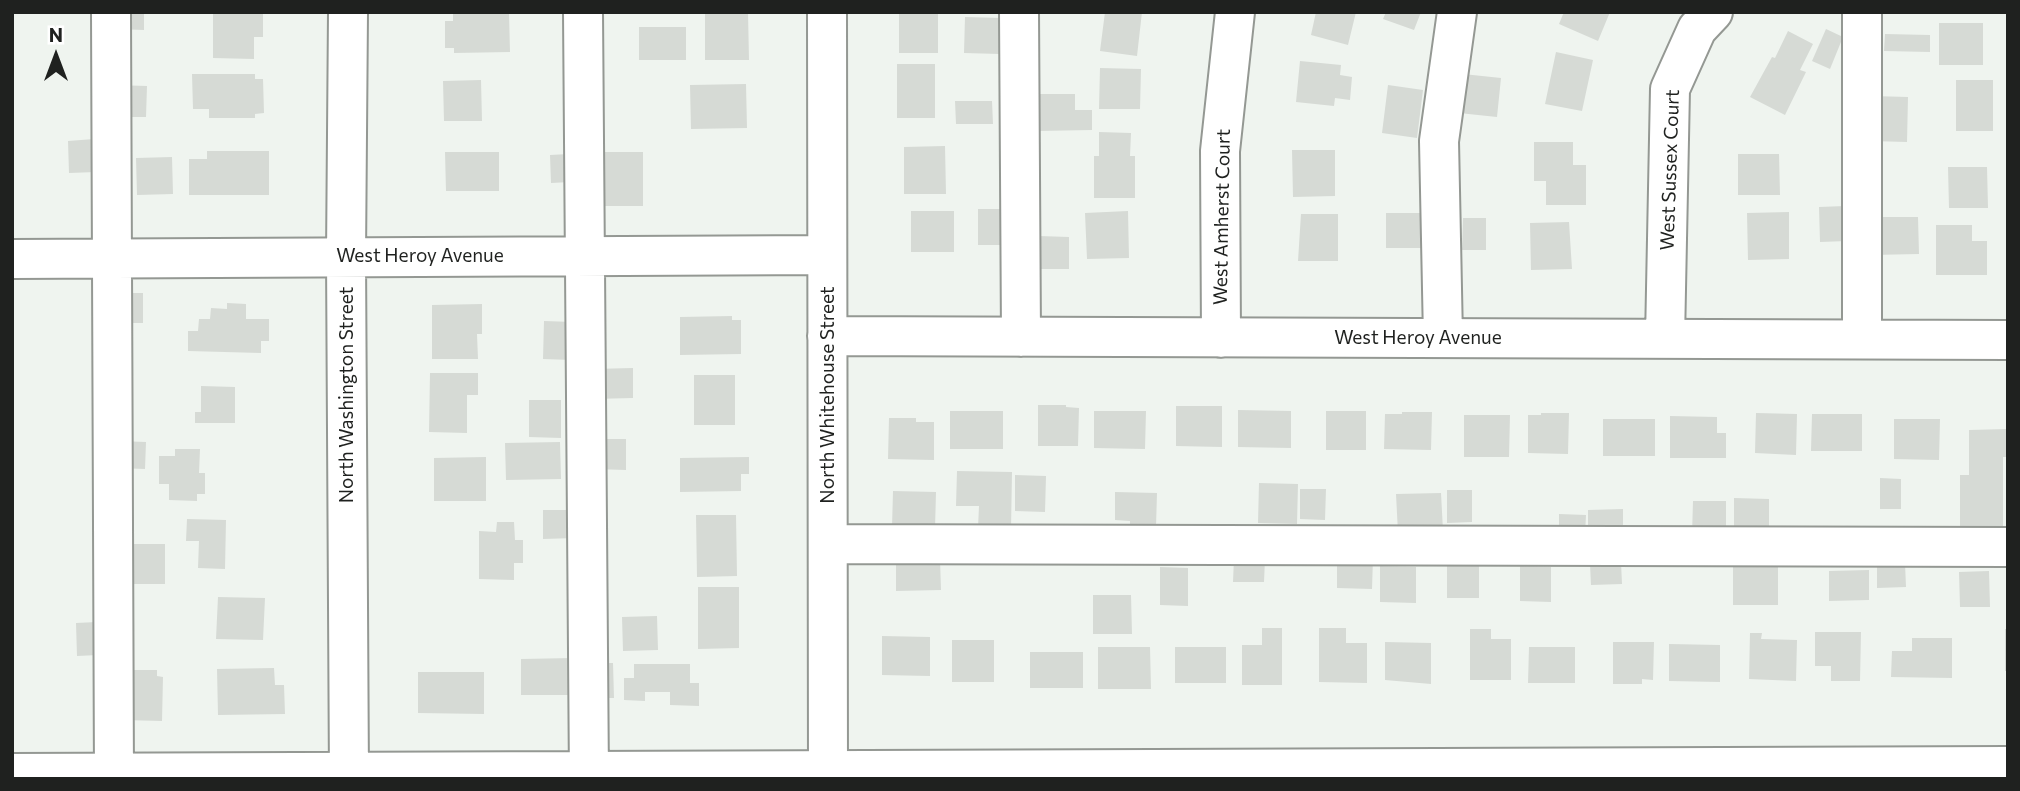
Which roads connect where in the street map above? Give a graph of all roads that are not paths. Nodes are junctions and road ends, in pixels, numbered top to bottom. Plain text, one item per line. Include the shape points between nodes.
1 (111, 12) edge
2 (348, 12) edge
3 (583, 12) edge
4 (827, 12) edge
5 (1018, 12) edge
6 (1235, 12) edge
7 (1457, 12) edge
8 (1713, 12) edge
9 (1861, 12) edge
10 (585, 255) junction
11 (827, 255) junction
12 (346, 256) junction
13 (112, 258) junction
14 (12, 259) edge
15 (827, 336) junction
16 (1021, 337) junction
17 (1221, 338) junction
18 (1443, 338) junction
19 (1665, 339) junction
20 (1863, 340) junction
21 (2008, 340) edge
22 (828, 544) junction
23 (2008, 547) edge
24 (2008, 766) edge
25 (12, 773) edge
26 (1540, 773) edge
27 (1776, 773) edge
28 (1065, 774) edge
29 (1303, 774) edge
30 (349, 775) edge
31 (589, 775) edge
32 (828, 775) edge
33 (114, 776) edge

1 - 13 street
2 - 12 street, North Washington Street
3 - 10 street
4 - 11 street, North Whitehouse Street
5 - 16 street
6 - 17 street, West Amherst Court via 1220,151
7 - 18 street via 1439,141
8 - 19 street, West Sussex Court via 1697,29 1670,89
9 - 20 street
10 - 11 street, West Heroy Avenue
10 - 12 street, West Heroy Avenue
10 - 31 street
11 - 15 street, North Whitehouse Street
12 - 13 street, West Heroy Avenue
12 - 30 street, North Washington Street
13 - 14 street, West Heroy Avenue
13 - 33 street
15 - 16 street, West Heroy Avenue
15 - 22 street, North Whitehouse Street
16 - 17 street, West Heroy Avenue
17 - 18 street, West Heroy Avenue
18 - 19 street, West Heroy Avenue
19 - 20 street, West Heroy Avenue
20 - 21 street, West Heroy Avenue
22 - 23 street
22 - 32 street, North Whitehouse Street
24 - 27 street
25 - 33 street
26 - 27 street
26 - 29 street
28 - 29 street
28 - 32 street
30 - 31 street
30 - 33 street
31 - 32 street

